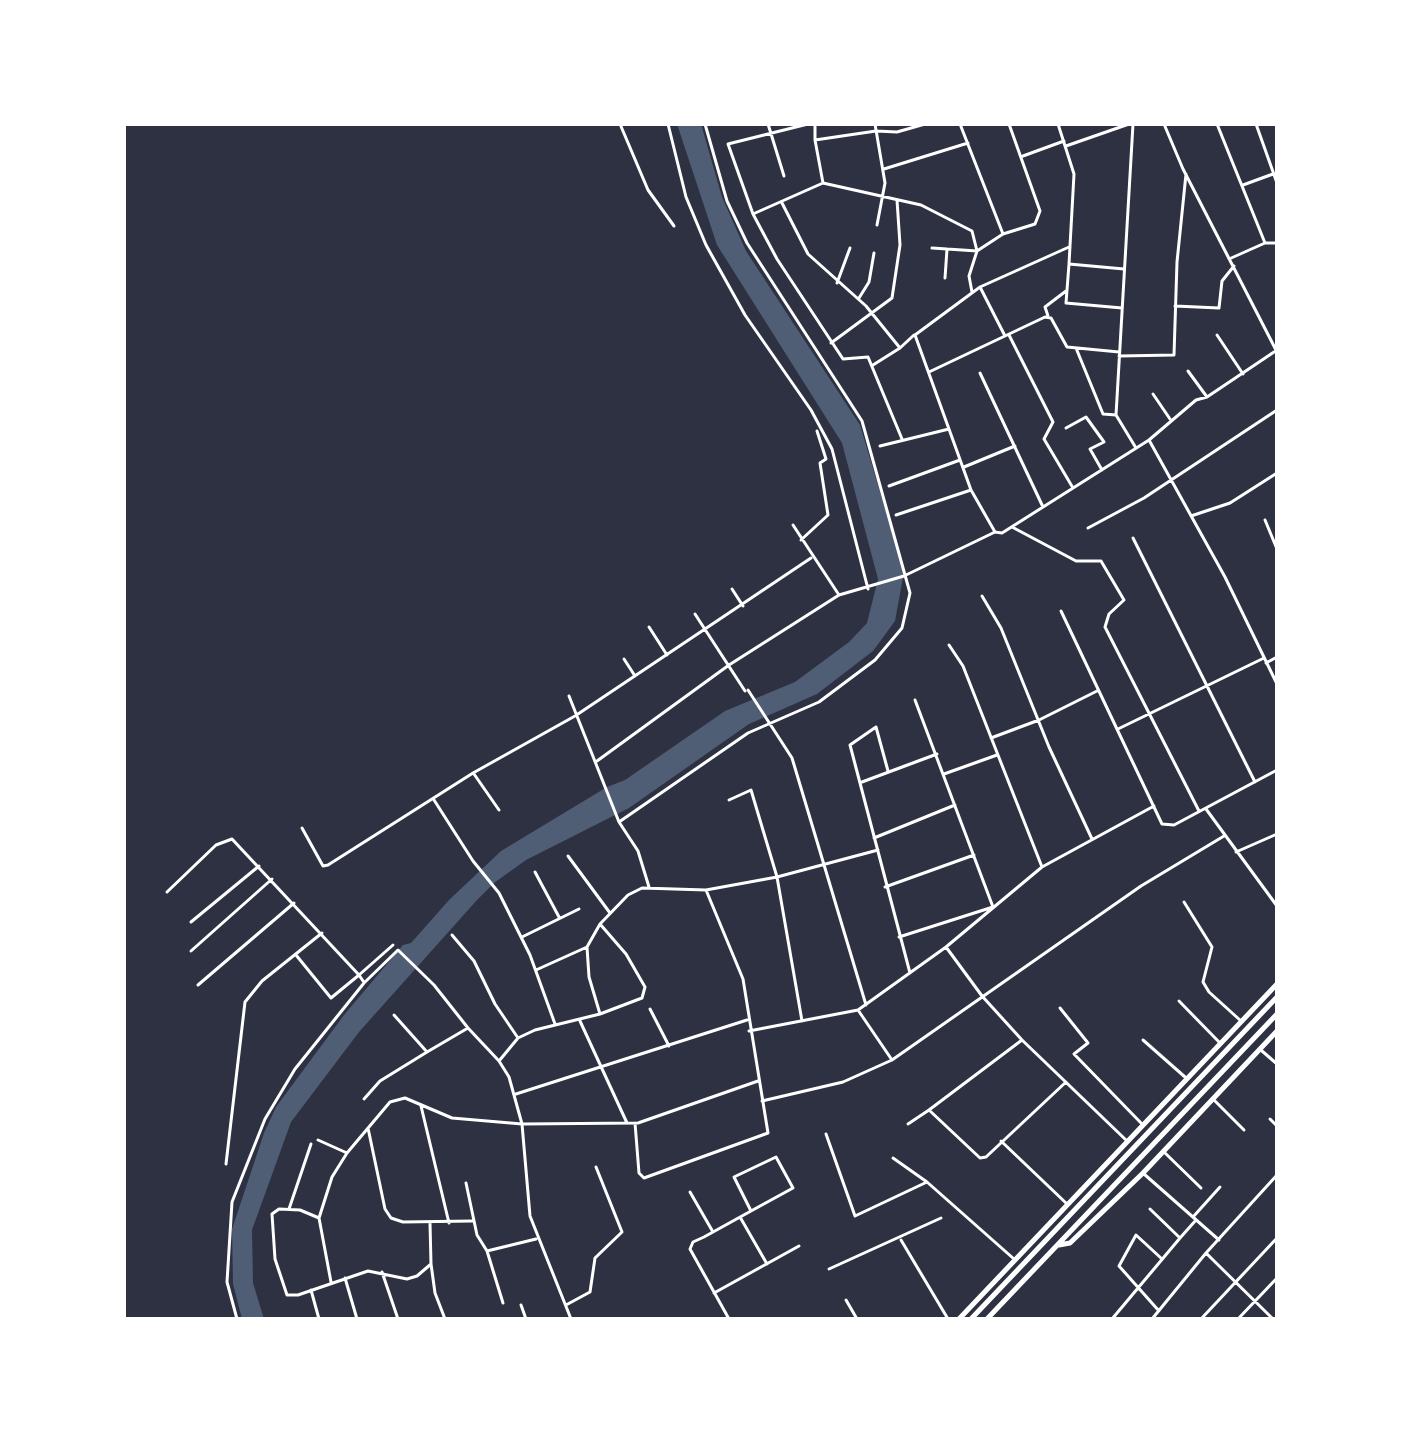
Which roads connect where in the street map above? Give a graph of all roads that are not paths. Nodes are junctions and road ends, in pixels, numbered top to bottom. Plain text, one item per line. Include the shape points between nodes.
1 (620, 124) edge
2 (668, 124) edge
3 (705, 124) edge
4 (768, 124) edge
5 (808, 124) edge
6 (815, 124) edge
7 (875, 124) edge
8 (925, 124) edge
9 (960, 124) edge
10 (1009, 124) edge
11 (1058, 124) edge
12 (1131, 124) edge
13 (1164, 124) edge
14 (1217, 124) edge
15 (1256, 124) edge
16 (912, 126) edge
17 (876, 131) junction
18 (770, 133) junction
19 (815, 140) junction
20 (968, 143) junction
21 (1065, 144) junction
22 (1021, 157) junction
23 (884, 169) junction
24 (1274, 173) junction
25 (1186, 174) junction
26 (784, 176) dead end
27 (823, 183) junction
28 (1277, 183) edge
29 (1243, 185) junction
30 (882, 197) junction
31 (897, 200) junction
32 (782, 203) junction
33 (753, 214) junction
34 (877, 225) dead end
35 (674, 226) dead end
36 (1003, 234) junction
37 (1265, 243) junction
38 (1277, 243) edge
39 (1069, 247) junction
40 (850, 248) dead end
41 (932, 248) dead end
42 (947, 249) junction
43 (977, 251) junction
44 (874, 253) dead end
45 (1229, 258) junction
46 (1069, 264) junction
47 (1234, 266) junction
48 (1124, 269) junction
49 (945, 278) dead end
50 (837, 283) junction
51 (980, 287) junction
52 (1066, 291) junction
53 (972, 292) junction
54 (858, 299) junction
55 (1175, 306) junction
56 (1122, 308) junction
57 (871, 311) junction
58 (1048, 317) junction
59 (915, 335) junction
60 (1217, 335) dead end
61 (1007, 336) junction
62 (831, 343) junction
63 (900, 348) junction
64 (1076, 348) junction
65 (1277, 351) edge
66 (1119, 354) junction
67 (873, 365) junction
68 (1188, 371) dead end
69 (929, 372) junction
70 (980, 373) dead end
71 (1243, 374) junction
72 (1153, 394) dead end
73 (1207, 397) junction
74 (1277, 410) edge
75 (1116, 415) junction
76 (1170, 419) junction
77 (1066, 428) dead end
78 (950, 429) junction
79 (817, 431) dead end
80 (902, 439) junction
81 (1149, 440) junction
82 (880, 446) dead end
83 (1015, 446) junction
84 (1136, 448) junction
85 (961, 460) junction
86 (964, 467) junction
87 (1102, 470) junction
88 (1277, 473) edge
89 (1171, 480) junction
90 (889, 486) dead end
91 (1073, 488) junction
92 (971, 490) junction
93 (1043, 508) junction
94 (896, 515) dead end
95 (1191, 516) junction
96 (1265, 520) dead end
97 (793, 525) dead end
98 (1012, 527) junction
99 (1088, 528) dead end
100 (995, 532) junction
101 (1133, 538) dead end
102 (801, 540) junction
103 (1277, 549) edge
104 (811, 558) junction
105 (906, 575) junction
106 (871, 588) junction
107 (732, 589) dead end
108 (839, 595) junction
109 (982, 596) dead end
110 (743, 606) junction
111 (1061, 611) dead end
112 (695, 614) dead end
113 (649, 627) dead end
114 (706, 630) junction
115 (949, 645) dead end
116 (667, 655) junction
117 (1277, 657) edge
118 (624, 659) dead end
119 (1265, 660) junction
120 (729, 665) junction
121 (635, 676) junction
122 (1277, 684) edge
123 (1205, 686) junction
124 (1099, 690) junction
125 (569, 696) dead end
126 (915, 700) dead end
127 (1150, 713) junction
128 (575, 716) junction
129 (1039, 720) junction
130 (771, 723) junction
131 (1118, 729) junction
132 (991, 738) junction
133 (937, 754) junction
134 (998, 755) junction
135 (597, 761) junction
136 (1277, 770) edge
137 (888, 771) junction
138 (473, 773) junction
139 (944, 774) junction
140 (862, 782) junction
141 (1255, 782) junction
142 (433, 799) junction
143 (729, 800) dead end
144 (956, 805) junction
145 (1154, 806) junction
146 (1205, 808) junction
147 (499, 810) dead end
148 (1199, 811) junction
149 (619, 822) junction
150 (302, 828) dead end
151 (1277, 834) edge
152 (1224, 836) junction
153 (874, 838) junction
154 (1092, 839) junction
155 (878, 850) junction
156 (1236, 852) junction
157 (974, 855) junction
158 (568, 856) dead end
159 (259, 866) junction
160 (825, 866) junction
161 (1042, 867) junction
162 (535, 872) dead end
163 (777, 877) junction
164 (272, 879) junction
165 (885, 887) junction
166 (649, 888) junction
167 (706, 890) junction
168 (167, 892) dead end
169 (1184, 902) dead end
170 (294, 903) junction
171 (1277, 906) edge
172 (993, 907) junction
173 (579, 909) dead end
174 (610, 913) junction
175 (559, 917) junction
176 (191, 922) dead end
177 (600, 924) junction
178 (322, 933) junction
179 (452, 935) dead end
180 (522, 937) junction
181 (899, 937) junction
182 (393, 945) dead end
183 (587, 947) junction
184 (946, 947) junction
185 (191, 951) dead end
186 (296, 955) junction
187 (536, 970) junction
188 (910, 973) junction
189 (359, 975) junction
190 (364, 983) junction
191 (1277, 984) edge
192 (198, 985) dead end
193 (982, 996) junction
194 (1277, 997) edge
195 (1179, 1001) dead end
196 (866, 1005) junction
197 (1060, 1008) dead end
198 (650, 1009) dead end
199 (858, 1010) junction
200 (600, 1014) junction
201 (1277, 1014) edge
202 (394, 1015) dead end
203 (747, 1020) junction
204 (580, 1021) junction
205 (802, 1021) junction
206 (1241, 1021) junction
207 (555, 1024) junction
208 (468, 1028) junction
209 (749, 1031) junction
210 (1277, 1031) edge
211 (518, 1038) junction
212 (1022, 1040) junction
213 (1143, 1040) dead end
214 (1220, 1043) junction
215 (669, 1046) junction
216 (1261, 1050) junction
217 (427, 1052) junction
218 (892, 1060) junction
219 (499, 1061) junction
220 (1277, 1064) edge
221 (599, 1067) junction
222 (1185, 1077) junction
223 (758, 1081) junction
224 (1066, 1082) junction
225 (516, 1094) junction
226 (364, 1099) dead end
227 (1213, 1099) junction
228 (762, 1101) junction
229 (421, 1104) junction
230 (929, 1110) junction
231 (1270, 1119) dead end
232 (627, 1123) junction
233 (635, 1123) junction
234 (522, 1124) junction
235 (908, 1124) dead end
236 (1142, 1124) junction
237 (1277, 1126) edge
238 (368, 1127) junction
239 (1244, 1130) dead end
240 (826, 1134) dead end
241 (318, 1140) dead end
242 (1126, 1140) junction
243 (1001, 1141) junction
244 (311, 1144) dead end
245 (1163, 1151) junction
246 (347, 1153) junction
247 (893, 1158) dead end
248 (226, 1164) dead end
249 (596, 1167) dead end
250 (1143, 1173) junction
251 (1277, 1175) edge
252 (927, 1182) junction
253 (466, 1183) dead end
254 (1220, 1187) dead end
255 (1201, 1188) dead end
256 (690, 1192) dead end
257 (1066, 1203) junction
258 (289, 1209) junction
259 (1150, 1209) dead end
260 (751, 1211) junction
261 (740, 1217) junction
262 (319, 1218) junction
263 (941, 1218) dead end
264 (1195, 1219) junction
265 (472, 1221) junction
266 (430, 1223) junction
267 (449, 1223) junction
268 (713, 1232) junction
269 (1180, 1238) junction
270 (1277, 1238) edge
271 (536, 1239) junction
272 (901, 1239) junction
273 (1219, 1240) junction
274 (1058, 1245) junction
275 (799, 1246) dead end
276 (487, 1251) junction
277 (1206, 1253) junction
278 (1014, 1259) junction
279 (1162, 1259) junction
280 (431, 1264) junction
281 (767, 1264) junction
282 (829, 1269) dead end
283 (382, 1272) junction
284 (345, 1278) junction
285 (1277, 1278) edge
286 (331, 1282) junction
287 (1235, 1283) junction
288 (1138, 1289) junction
289 (311, 1290) junction
290 (714, 1293) junction
291 (846, 1300) dead end
292 (1255, 1302) junction
293 (503, 1303) dead end
294 (521, 1305) dead end
295 (566, 1305) junction
296 (1159, 1311) junction
297 (237, 1319) edge
298 (319, 1319) edge
299 (357, 1319) edge
300 (398, 1319) edge
301 (445, 1319) edge
302 (526, 1319) edge
303 (571, 1319) edge
304 (729, 1319) edge
305 (857, 1319) edge
306 (948, 1319) edge
307 (959, 1319) edge
308 (971, 1319) edge
309 (987, 1319) edge
310 (1112, 1319) edge
311 (1152, 1319) edge
312 (1201, 1319) edge
313 (1238, 1319) edge
314 (1273, 1319) edge

1 - 35 street via 648,190
2 - 106 street via 686,197 706,245 832,449
3 - 105 street via 727,201 747,243 862,421
4 - 18 street
5 - 18 street
6 - 19 street
7 - 17 street
8 - 16 street
9 - 20 street
10 - 22 street
11 - 21 street
12 - 21 street
12 - 48 street
13 - 25 street
14 - 29 street
15 - 24 street
16 - 17 street
17 - 19 street
17 - 23 street
18 - 26 street
18 - 33 street via 728,144
19 - 27 street
20 - 23 street
20 - 36 street
21 - 22 street
21 - 39 street via 1075,190
22 - 36 street via 1040,219
23 - 30 street
24 - 28 street
24 - 29 street
25 - 45 street
25 - 55 street
27 - 30 street
27 - 32 street
29 - 37 street
30 - 31 street
30 - 34 street
31 - 43 street via 966,225
31 - 57 street via 900,245 892,298
32 - 33 street
32 - 50 street via 808,254
33 - 62 street
36 - 43 street
37 - 38 street
37 - 45 street
39 - 46 street
39 - 51 street
40 - 50 street
41 - 42 street
42 - 43 street
42 - 49 street
43 - 53 street via 969,276
44 - 54 street via 869,282
45 - 47 street
46 - 48 street
46 - 52 street
47 - 55 street via 1222,281 1219,308
47 - 65 street
48 - 56 street
50 - 54 street
51 - 53 street
51 - 61 street
52 - 56 street via 1066,303
52 - 58 street via 1045,307
53 - 59 street
54 - 57 street
55 - 66 street via 1174,355
56 - 66 street
57 - 62 street
57 - 63 street
58 - 61 street
58 - 64 street via 1067,347
59 - 63 street
59 - 69 street
60 - 71 street
61 - 69 street
61 - 91 street via 1053,422 1044,439
62 - 67 street via 845,361 866,356
63 - 67 street
64 - 66 street
64 - 75 street via 1103,414
65 - 71 street
66 - 75 street
67 - 80 street
68 - 73 street
69 - 78 street
70 - 83 street
71 - 73 street
72 - 76 street
73 - 76 street
74 - 89 street
75 - 84 street
76 - 81 street
77 - 87 street via 1086,417 1104,442 1090,449
78 - 80 street
78 - 85 street
79 - 102 street via 826,459 820,463 828,515
80 - 82 street
81 - 84 street
81 - 89 street
83 - 86 street
83 - 93 street
84 - 87 street
85 - 86 street
85 - 90 street
86 - 92 street
87 - 91 street
88 - 95 street via 1230,503
89 - 95 street
89 - 99 street
91 - 93 street
92 - 94 street
92 - 100 street
93 - 98 street
95 - 119 street
96 - 103 street
97 - 102 street
98 - 100 street
98 - 127 street via 1076,561 1101,561 1124,600 1109,614 1105,627
100 - 105 street
101 - 123 street
102 - 104 street
104 - 108 street
104 - 110 street
105 - 106 street
105 - 130 street via 908,607 890,646 819,702
106 - 108 street
107 - 110 street
108 - 120 street
109 - 129 street
110 - 114 street
111 - 124 street
112 - 114 street
113 - 116 street
114 - 116 street
114 - 120 street
115 - 132 street via 963,666
116 - 121 street
117 - 119 street
118 - 121 street
119 - 122 street
119 - 123 street
120 - 130 street
120 - 135 street
121 - 128 street
123 - 127 street
123 - 141 street
124 - 129 street
124 - 131 street
125 - 128 street
126 - 133 street
127 - 131 street
127 - 148 street
128 - 135 street
128 - 138 street
129 - 132 street
129 - 154 street
130 - 149 street via 748,733
130 - 160 street via 792,758
131 - 145 street
132 - 134 street
133 - 137 street
133 - 139 street
134 - 139 street
134 - 161 street
135 - 149 street
136 - 141 street
137 - 140 street
137 - 140 street via 876,727 850,745
138 - 142 street
138 - 147 street
139 - 144 street
140 - 153 street
141 - 146 street
142 - 150 street via 328,865 323,866
142 - 180 street via 499,893
143 - 163 street via 751,790
144 - 153 street
144 - 157 street
145 - 148 street via 1168,827
145 - 154 street
146 - 148 street
146 - 152 street
149 - 166 street via 638,851
151 - 156 street
152 - 156 street
152 - 193 street via 1141,886
153 - 155 street
154 - 161 street
155 - 160 street
155 - 165 street
156 - 171 street
157 - 165 street
157 - 172 street
158 - 174 street
159 - 164 street
159 - 168 street via 237,842 225,839
159 - 176 street
160 - 163 street
160 - 196 street
161 - 172 street
162 - 175 street
163 - 167 street
163 - 205 street
164 - 170 street
164 - 185 street
165 - 181 street
166 - 167 street
166 - 174 street via 628,895
167 - 203 street via 743,979
169 - 206 street via 1212,947 1203,982
170 - 178 street
170 - 192 street
172 - 181 street
172 - 184 street
173 - 175 street
174 - 177 street
175 - 180 street
177 - 183 street
177 - 200 street via 645,987 642,998
178 - 186 street
178 - 189 street
179 - 211 street via 474,961
180 - 187 street
181 - 188 street
182 - 189 street
183 - 187 street
183 - 200 street
184 - 188 street
184 - 193 street
186 - 189 street via 331,998
186 - 248 street via 245,1002
187 - 207 street
188 - 196 street
189 - 190 street
190 - 208 street via 398,950
190 - 297 street via 295,1069 265,1119 232,1202 227,1282
191 - 206 highway
193 - 212 street
193 - 218 street
194 - 308 highway
195 - 214 street
196 - 199 street
197 - 236 street via 1088,1043 1074,1054
198 - 215 street
199 - 205 street
199 - 218 street
200 - 204 street
201 - 274 highway
202 - 217 street
203 - 209 street
203 - 215 street
204 - 207 street
204 - 221 street
205 - 209 street
206 - 214 highway
207 - 211 street
208 - 217 street
208 - 219 street
209 - 223 street
210 - 216 highway
211 - 219 street
212 - 224 street
212 - 230 street
213 - 222 street
214 - 222 highway
215 - 221 street
216 - 220 street
216 - 227 highway
217 - 226 street via 380,1081
218 - 228 street via 843,1082
219 - 225 street
221 - 225 street
221 - 232 street
222 - 236 highway
223 - 228 street
223 - 233 street
224 - 242 street
224 - 243 street
225 - 234 street
227 - 239 street
227 - 245 highway
228 - 233 street via 768,1127 763,1136 653,1178 639,1173
229 - 234 street via 452,1118
229 - 238 street via 405,1098 390,1102
229 - 267 street
230 - 235 street
230 - 243 street via 975,1156 986,1157
231 - 237 street
232 - 233 street
232 - 234 street
234 - 271 street
236 - 242 highway
238 - 246 street
238 - 266 street via 385,1209 403,1222
240 - 252 street via 855,1216
241 - 246 street
242 - 257 highway
243 - 257 street
244 - 258 street
245 - 250 highway
245 - 255 street
246 - 262 street via 332,1177
247 - 252 street
249 - 295 street via 622,1232 595,1258 590,1292
250 - 264 street
250 - 274 highway via 1070,1243
251 - 273 street
252 - 278 street
253 - 265 street
254 - 264 street
256 - 268 street
257 - 278 highway
258 - 262 street
258 - 289 street via 274,1210 271,1218 281,1279 287,1295
259 - 269 street
260 - 260 street via 793,1188 776,1157 734,1177
260 - 261 street
261 - 268 street
261 - 281 street
262 - 286 street
263 - 272 street
264 - 269 street
264 - 273 street
265 - 267 street
265 - 276 street
266 - 267 street
266 - 280 street
268 - 290 street via 690,1249
269 - 279 street
270 - 287 street
271 - 276 street
271 - 295 street
272 - 282 street
272 - 306 street
273 - 277 street
274 - 309 highway
275 - 281 street
276 - 293 street
277 - 287 street
277 - 296 street
278 - 307 highway
279 - 288 street
279 - 288 street via 1135,1236 1119,1267
280 - 283 street via 407,1279
280 - 301 street
281 - 290 street
283 - 284 street
283 - 300 street
284 - 286 street
284 - 299 street
285 - 292 street
286 - 289 street
287 - 292 street
287 - 312 street
288 - 296 street
288 - 310 street
289 - 298 street
290 - 304 street
291 - 305 street
292 - 313 street
292 - 314 street
294 - 302 street
295 - 303 street
296 - 311 street

